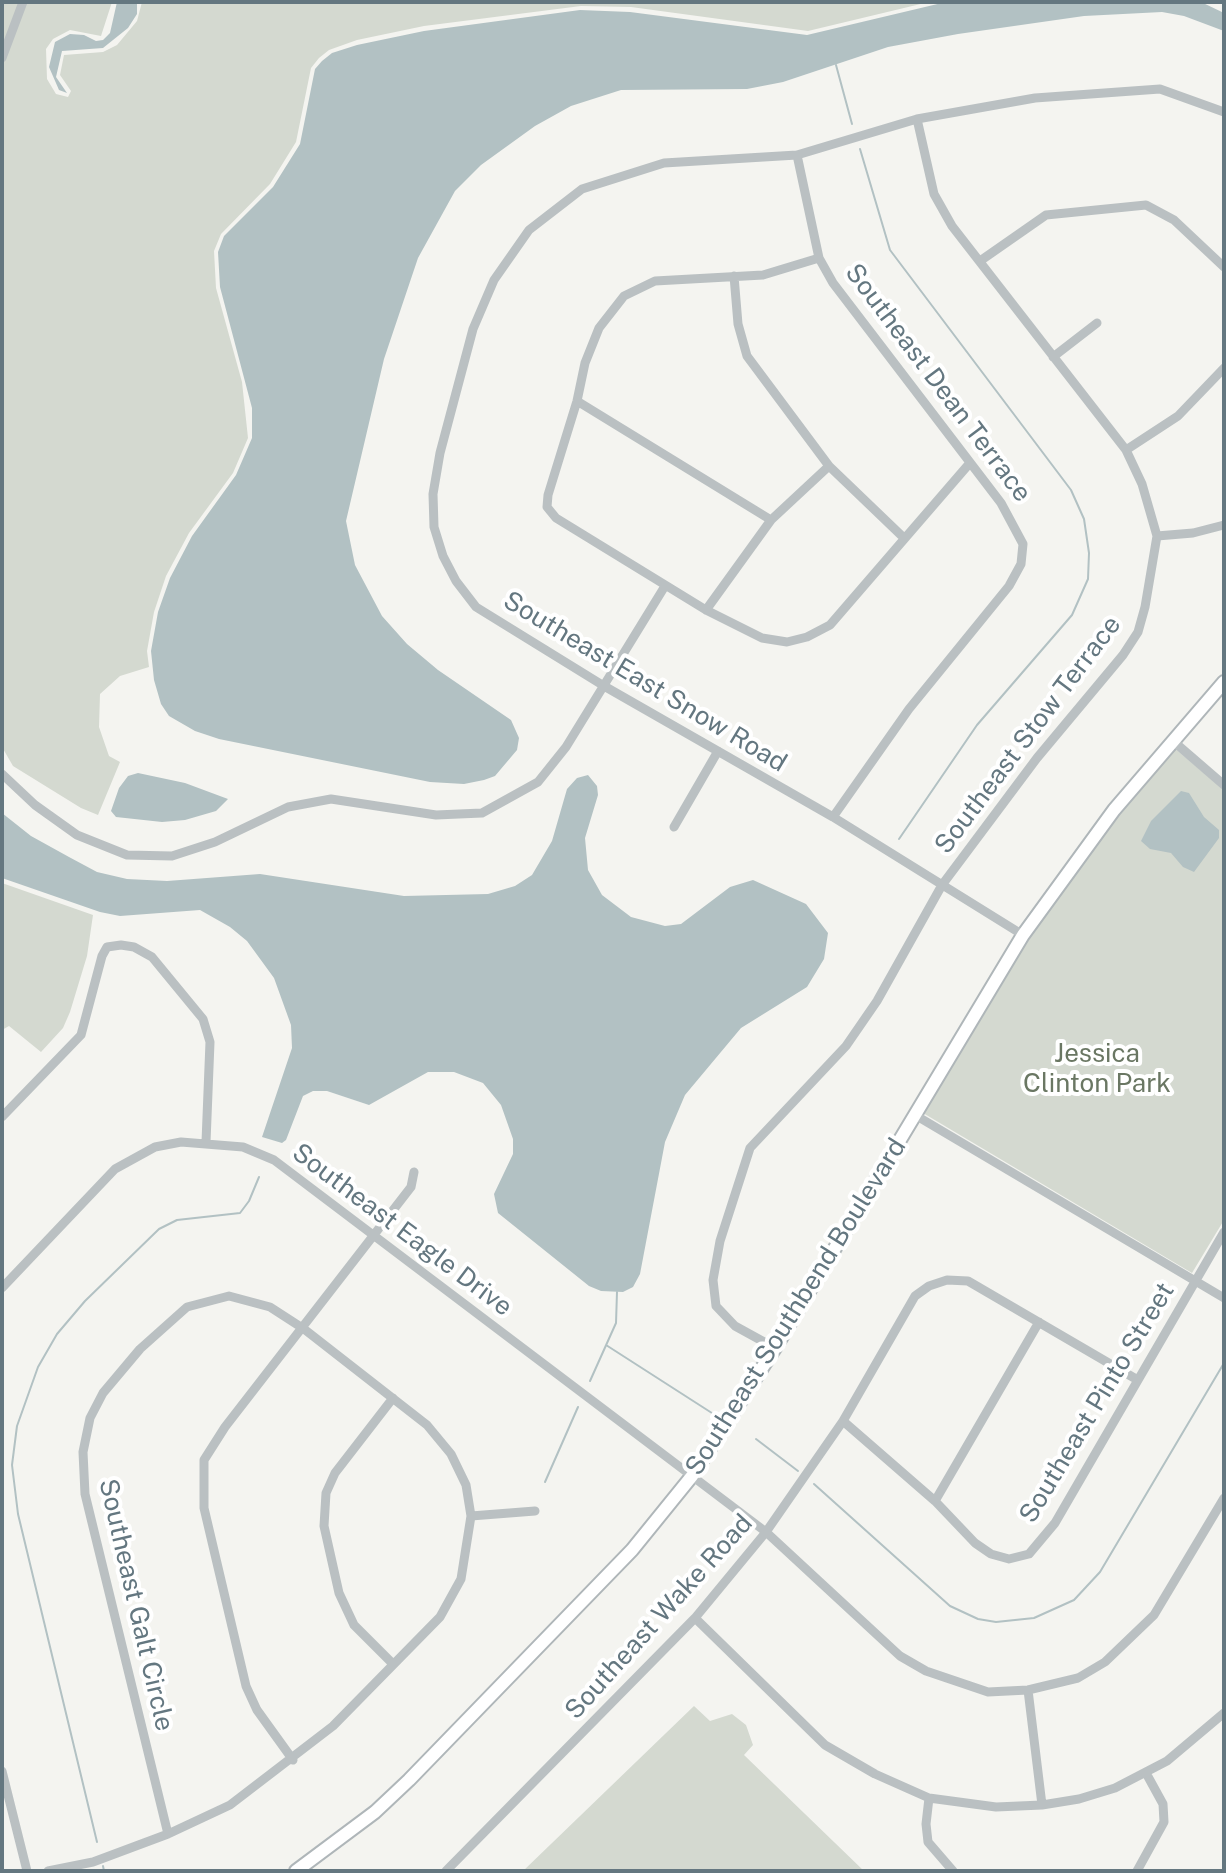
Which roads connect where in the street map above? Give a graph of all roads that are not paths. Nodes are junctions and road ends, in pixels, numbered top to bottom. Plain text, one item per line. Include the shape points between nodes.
1 (23, 2) edge
2 (2, 58) edge
3 (1224, 112) edge
4 (917, 119) junction
5 (797, 155) junction
6 (819, 258) junction
7 (980, 261) junction
8 (1224, 267) edge
9 (734, 276) junction
10 (1097, 323) dead end
11 (1053, 357) junction
12 (1224, 368) edge
13 (577, 401) junction
14 (1126, 450) junction
15 (969, 464) junction
16 (829, 466) junction
17 (771, 520) junction
18 (1224, 525) edge
19 (1157, 536) junction
20 (904, 538) junction
21 (665, 586) junction
22 (706, 610) junction
23 (1224, 682) edge
24 (604, 686) junction
25 (1173, 741) junction
26 (718, 751) junction
27 (2, 774) edge
28 (1224, 785) edge
29 (833, 817) junction
30 (674, 827) dead end
31 (942, 885) junction
32 (1023, 935) junction
33 (915, 1115) junction
34 (2, 1117) edge
35 (206, 1142) junction
36 (414, 1172) dead end
37 (1224, 1232) edge
38 (374, 1236) junction
39 (1195, 1281) junction
40 (2, 1288) edge
41 (1224, 1298) edge
42 (1039, 1322) junction
43 (304, 1329) junction
44 (775, 1348) junction
45 (1136, 1379) junction
46 (393, 1398) junction
47 (843, 1421) junction
48 (692, 1476) junction
49 (1224, 1498) edge
50 (935, 1501) junction
51 (535, 1511) dead end
52 (471, 1516) junction
53 (766, 1532) junction
54 (695, 1618) junction
55 (393, 1664) junction
56 (1028, 1690) junction
57 (1224, 1713) edge
58 (293, 1760) junction
59 (2, 1771) edge
60 (1146, 1773) junction
61 (929, 1798) junction
62 (1042, 1805) junction
63 (168, 1834) junction
64 (27, 1871) edge
65 (48, 1871) edge
66 (296, 1871) edge
67 (446, 1871) edge
68 (953, 1871) edge
69 (1137, 1871) edge

1 - 2 street
3 - 4 street, Southeast East Snow Road via 1160,89 1035,98
4 - 5 street, Southeast East Snow Road
4 - 7 street, Southeast Stow Terrace via 934,194
5 - 6 street, Southeast Dean Terrace
5 - 24 street, Southeast East Snow Road via 664,163 582,189 529,230 494,280 473,329 433,494 434,527 443,556 476,607
6 - 9 street via 763,275
6 - 15 street, Southeast Dean Terrace
7 - 8 street via 1046,215 1146,205 1174,220
7 - 11 street, Southeast Stow Terrace
9 - 13 street via 655,281 624,296 599,328
9 - 16 street via 747,356
10 - 11 street
11 - 14 street, Southeast Stow Terrace
12 - 14 street via 1178,416
13 - 17 street
13 - 21 street via 547,507 556,518
14 - 19 street, Southeast Stow Terrace
15 - 20 street
15 - 29 street, Southeast Dean Terrace via 1015,523 1023,544 1021,564
16 - 17 street
16 - 20 street
17 - 22 street
18 - 19 street
19 - 31 street, Southeast Stow Terrace via 1138,632
20 - 22 street via 830,625 807,637 787,642 762,638
21 - 22 street
21 - 24 street
23 - 25 street, Southeast Southbend Boulevard
24 - 26 street, Southeast East Snow Road
24 - 27 street via 538,782 482,813 436,815 331,799 288,807 172,856 127,855 77,835
25 - 28 street
25 - 32 street, Southeast Southbend Boulevard via 1114,810
26 - 29 street, Southeast East Snow Road
26 - 30 street
29 - 31 street, Southeast East Snow Road
31 - 32 street, Southeast East Snow Road
31 - 44 street, Southeast Stow Terrace via 846,1046 750,1148 720,1241 713,1280 716,1306 735,1326
32 - 33 street, Southeast Southbend Boulevard
33 - 39 street
33 - 44 street, Southeast Southbend Boulevard
34 - 35 street via 81,1035 107,947 134,947 152,957 203,1019 210,1042
35 - 38 street, Southeast Eagle Drive via 243,1147 274,1160
35 - 40 street, Southeast Eagle Drive via 155,1147 115,1169
36 - 38 street via 411,1187
37 - 39 street, Southeast Pinto Street
38 - 43 street
38 - 48 street, Southeast Eagle Drive
39 - 41 street
39 - 45 street, Southeast Pinto Street
42 - 45 street, Southeast Wake Road
42 - 47 street, Southeast Wake Road via 968,1281 929,1286 915,1296
42 - 50 street
43 - 46 street, Southeast Galt Circle
43 - 58 street via 204,1460 204,1508 246,1686
43 - 63 street, Southeast Galt Circle via 247,1298 229,1296 187,1307 113,1378 90,1418 83,1452 85,1494
44 - 48 street, Southeast Southbend Boulevard
45 - 50 street, Southeast Pinto Street via 1055,1523 1029,1554 1009,1559 991,1554
46 - 52 street, Southeast Galt Circle via 427,1425 451,1454 466,1485
46 - 55 street via 335,1473 326,1493 324,1526 339,1593 354,1625
47 - 50 street, Southeast Pinto Street
47 - 53 street, Southeast Wake Road
48 - 53 street, Southeast Eagle Drive
48 - 66 street, Southeast Southbend Boulevard via 632,1550 409,1780
49 - 56 street, Southeast Eagle Drive via 1154,1615 1133,1639 1078,1678
51 - 52 street
52 - 55 street, Southeast Galt Circle via 467,1557 453,1595 440,1617
53 - 54 street, Southeast Wake Road
53 - 56 street, Southeast Eagle Drive via 900,1656 926,1671 988,1692
54 - 61 street via 825,1745
54 - 67 street, Southeast Wake Road
55 - 58 street, Southeast Galt Circle
56 - 62 street
57 - 60 street via 1187,1747
58 - 63 street, Southeast Galt Circle via 230,1805
59 - 64 street
60 - 62 street via 1115,1788
60 - 69 street via 1163,1804 1164,1822
61 - 62 street via 996,1807
61 - 68 street via 928,1842
63 - 65 street, Southeast Galt Circle via 93,1862

